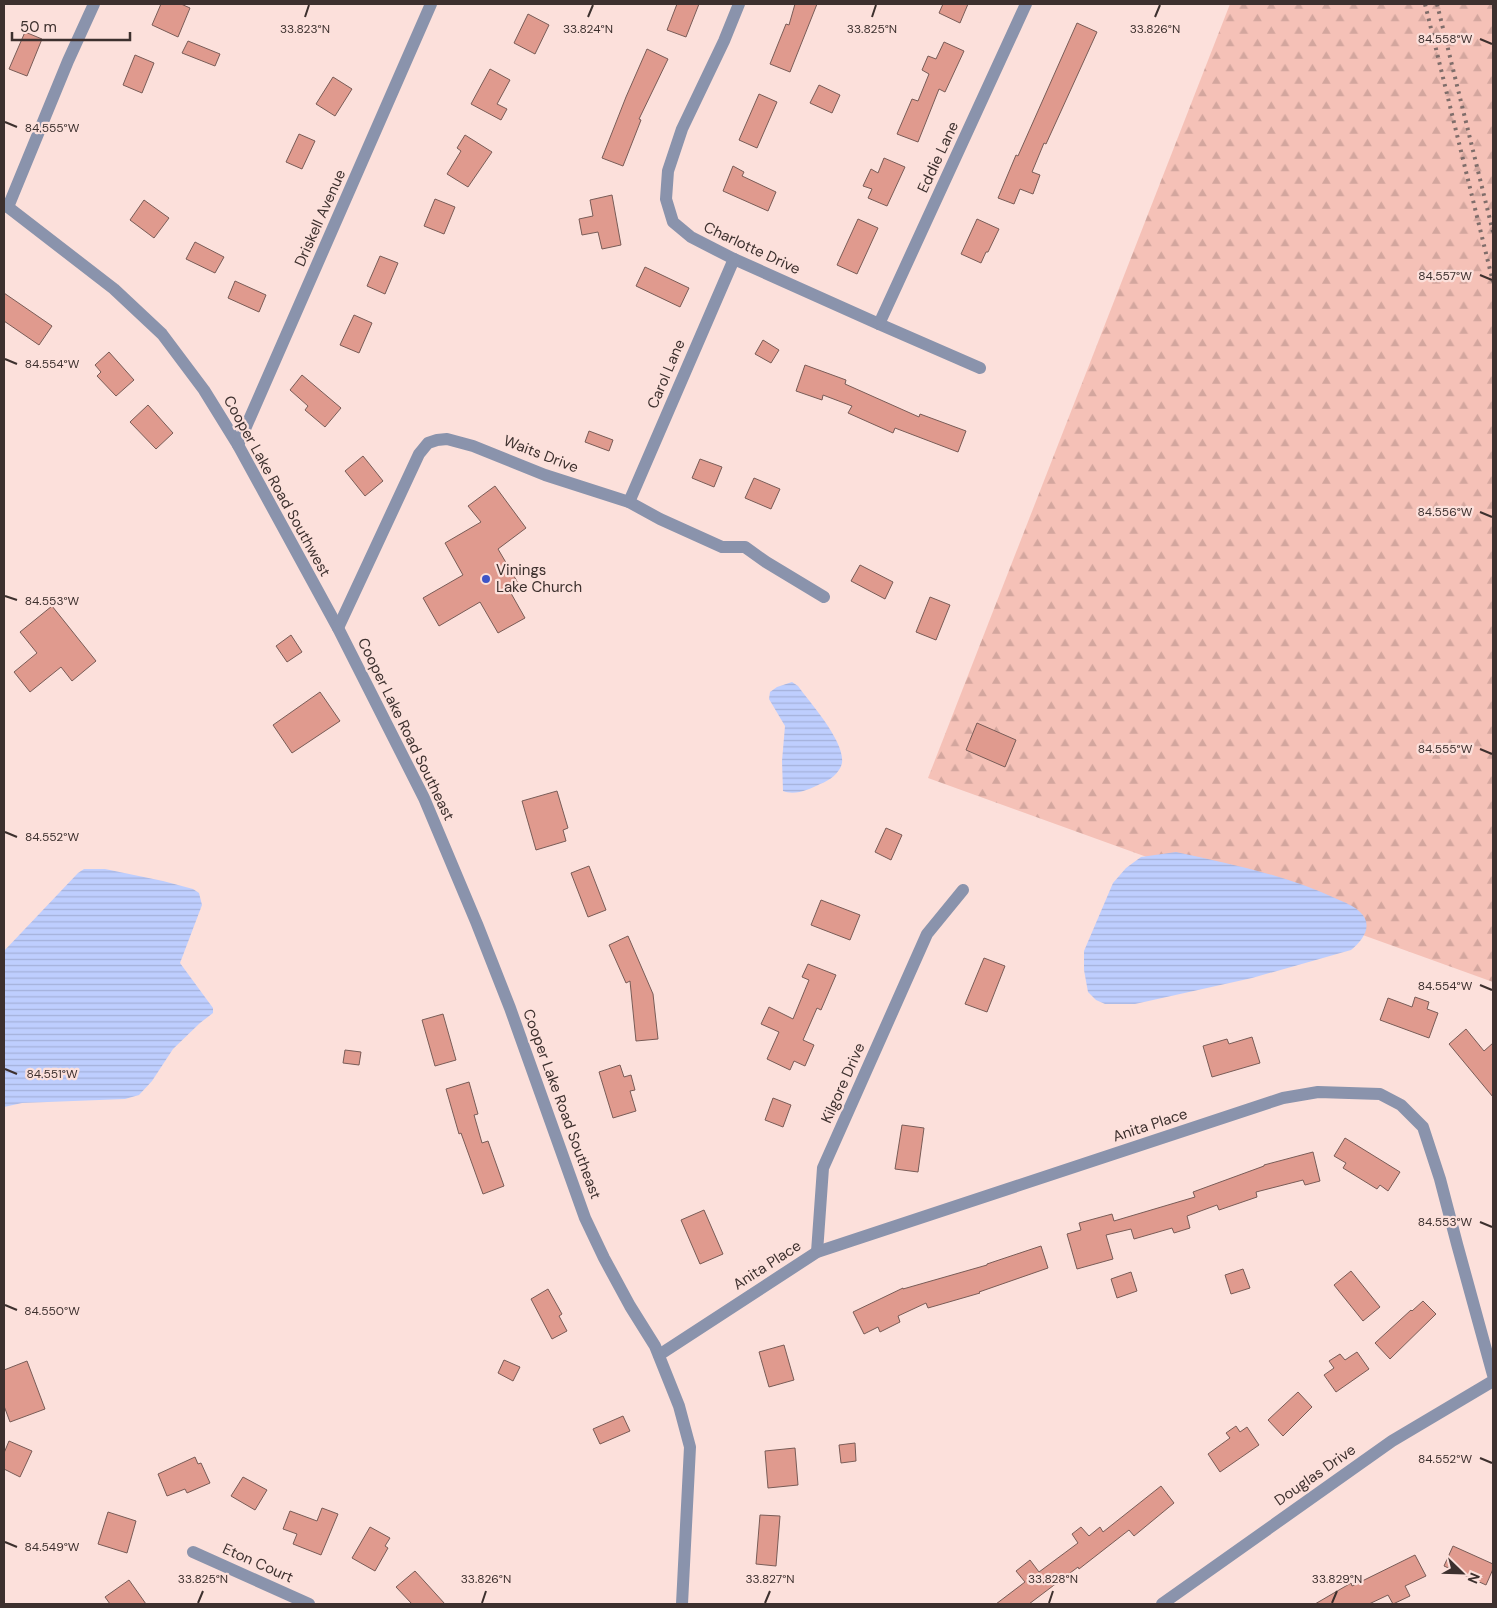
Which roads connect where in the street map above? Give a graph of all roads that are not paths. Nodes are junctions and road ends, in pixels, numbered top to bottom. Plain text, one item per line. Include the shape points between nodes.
1 (94, 4) edge
2 (431, 4) edge
3 (739, 4) edge
4 (1026, 4) edge
5 (6, 205) edge
6 (734, 259) junction
7 (879, 324) junction
8 (980, 368) dead end
9 (238, 445) junction
10 (629, 502) junction
11 (824, 597) dead end
12 (338, 628) junction
13 (963, 890) dead end
14 (817, 1252) junction
15 (659, 1355) junction
16 (1493, 1375) edge
17 (1493, 1381) edge
18 (193, 1552) dead end
19 (309, 1604) edge
20 (682, 1604) edge
21 (1162, 1604) edge

1 - 5 street
2 - 9 street, Driskell Avenue
3 - 6 street, Charlotte Drive via 682,128 668,170 666,199 673,222 691,237
4 - 7 street, Eddie Lane
5 - 9 street, Cooper Lake Road Southwest via 114,289 162,334 204,390
6 - 7 street, Charlotte Drive
6 - 10 street, Carol Lane
7 - 8 street, Charlotte Drive
9 - 12 street, Cooper Lake Road Southwest
10 - 11 street, Waits Drive via 722,547 745,547
10 - 12 street, Waits Drive via 545,475 460,441 437,440 428,444 412,466
12 - 15 street, Cooper Lake Road Southeast via 424,798 474,915 585,1218
13 - 14 street, Kilgore Drive via 927,934 823,1168
14 - 15 street, Anita Place
14 - 16 street, Anita Place via 1283,1098 1318,1092 1380,1094 1401,1106 1423,1127
15 - 20 street, Cooper Lake Road Southeast via 690,1446
17 - 21 street, Douglas Drive via 1392,1441
18 - 19 street, Eton Court

